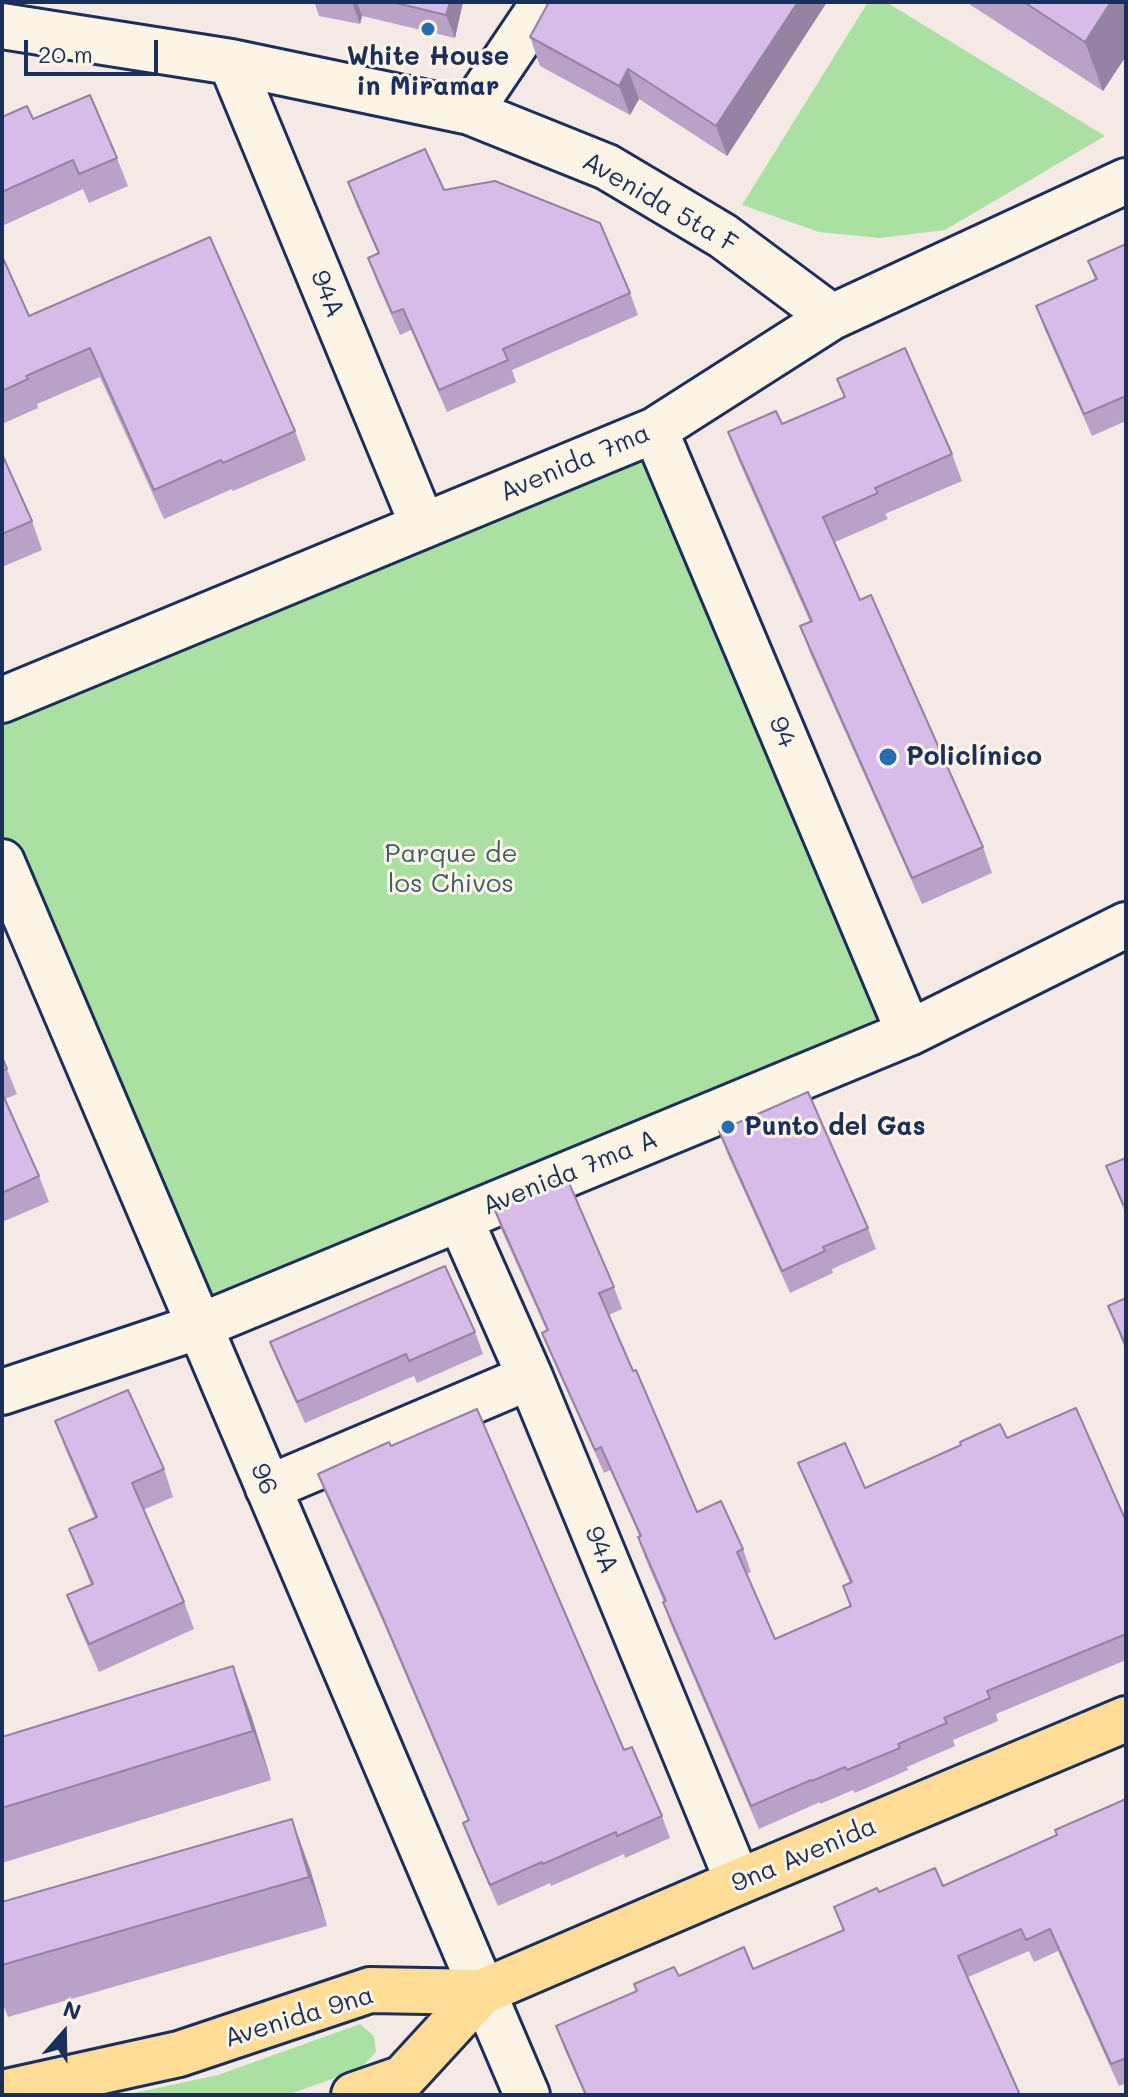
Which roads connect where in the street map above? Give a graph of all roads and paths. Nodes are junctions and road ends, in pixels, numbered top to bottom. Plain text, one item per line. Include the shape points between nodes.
1 (544, 2) edge
2 (2, 26) edge
3 (231, 62) junction
4 (470, 112) junction
5 (1126, 181) edge
6 (832, 317) junction
7 (655, 430) junction
8 (423, 526) junction
9 (2, 700) edge
10 (2, 862) edge
11 (1126, 925) edge
12 (909, 1033) junction
13 (460, 1219) junction
14 (200, 1326) junction
15 (530, 1377) junction
16 (2, 1392) edge
17 (268, 1488) junction
18 (1126, 1719) edge
19 (738, 1882) junction
20 (482, 1992) junction
21 (2, 2093) edge
22 (354, 2095) edge
23 (527, 2095) edge

1 - 4 street
2 - 3 street, Avenida 5ta F
3 - 4 street, Avenida 5ta F
3 - 8 street, 94A
4 - 6 street, Avenida 5ta F via 607,167 723,236
5 - 6 street, Avenida 7ma
6 - 7 street, Avenida 7ma
7 - 8 street, Avenida 7ma
7 - 12 street, 94
8 - 9 street, Avenida 7ma
10 - 14 street, 96
11 - 12 street, Avenida 7ma A
12 - 13 street, Avenida 7ma A
13 - 14 street, Avenida 7ma A
13 - 15 street, 94A
14 - 16 street, Avenida 7ma A
14 - 17 street, 96
15 - 17 street
15 - 19 street, 94A
17 - 20 street, 96
18 - 19 main road, 9na Avenida
19 - 20 main road, 9na Avenida
20 - 21 main road, Avenida 9na via 370,1990 179,2054
20 - 22 main road via 403,2078
20 - 23 street, 96

